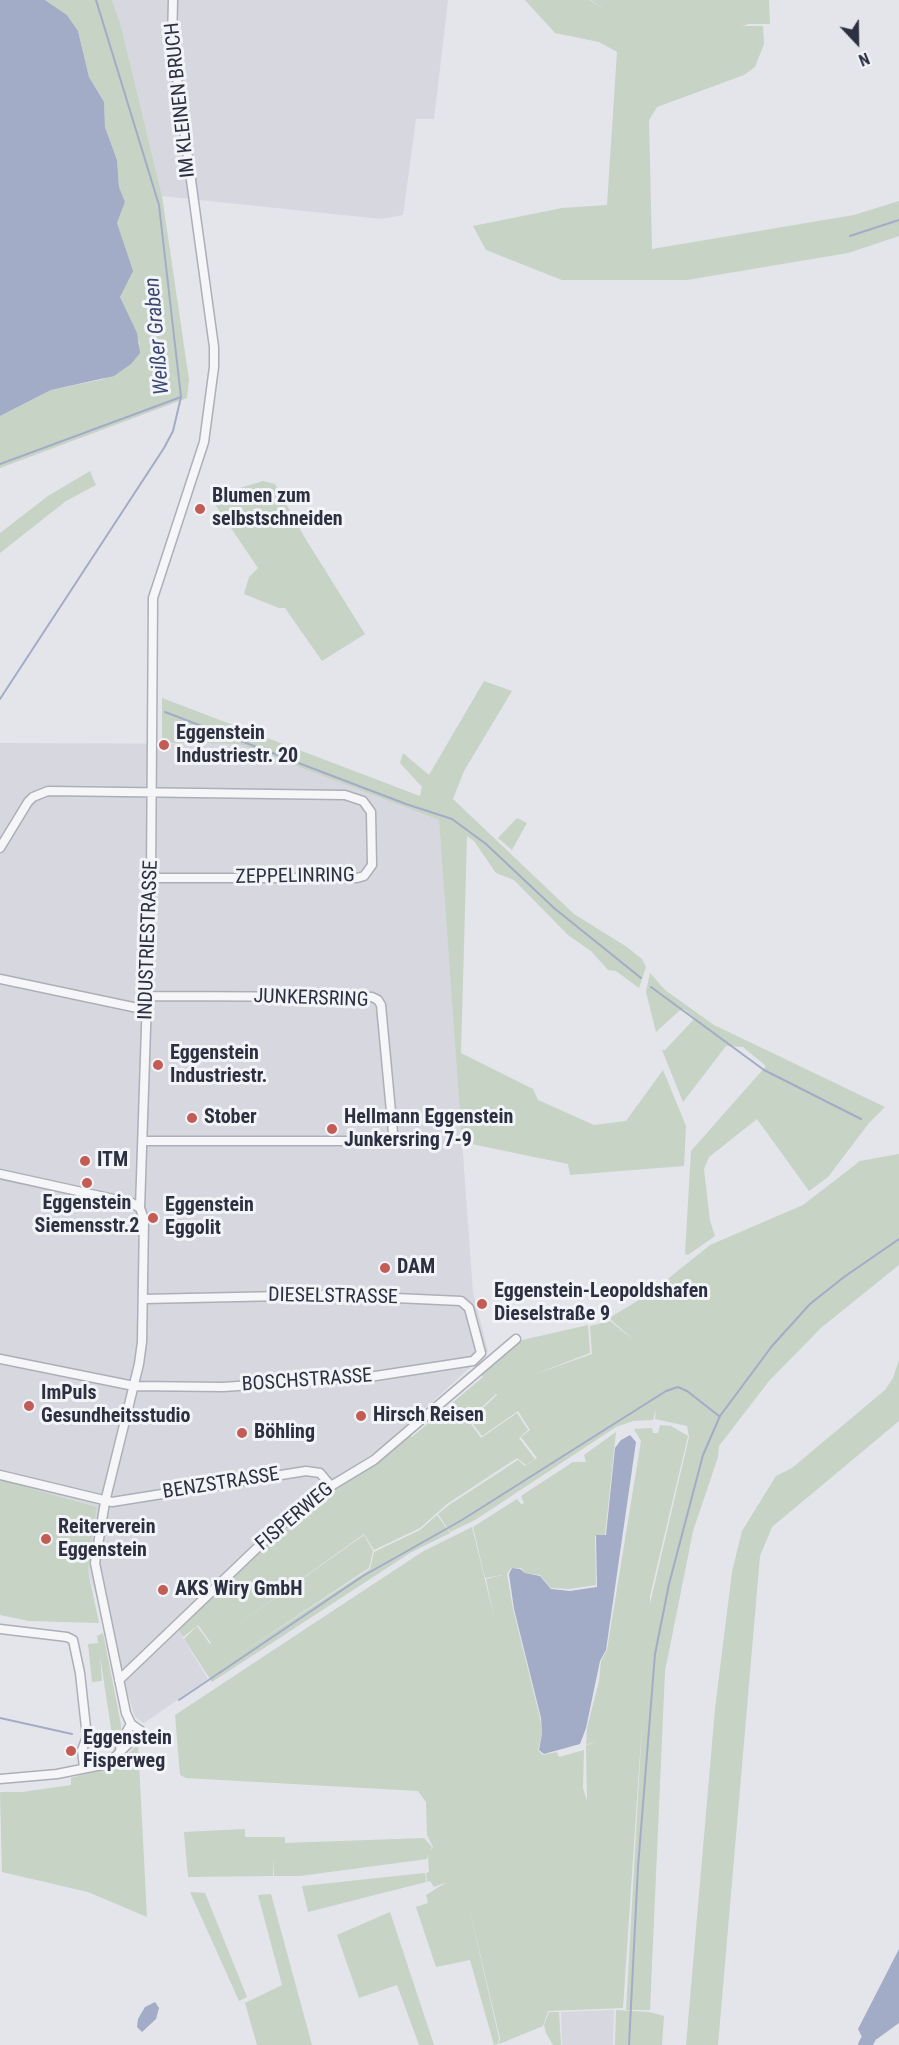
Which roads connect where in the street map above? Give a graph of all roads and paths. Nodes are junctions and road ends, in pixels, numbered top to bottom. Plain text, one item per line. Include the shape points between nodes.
1 (172, 0) edge
2 (192, 201) joint
3 (153, 793) junction
4 (0, 848) edge
5 (151, 878) junction
6 (0, 978) edge
7 (147, 996) junction
8 (147, 1010) junction
9 (145, 1141) junction
10 (0, 1174) edge
11 (140, 1208) junction
12 (142, 1299) junction
13 (516, 1339) dead end
14 (478, 1358) joint
15 (0, 1359) edge
16 (134, 1386) junction
17 (0, 1475) edge
18 (331, 1486) junction
19 (105, 1502) junction
20 (0, 1629) edge
21 (119, 1680) junction
22 (131, 1724) junction
23 (120, 1752) junction
24 (84, 1768) junction
25 (0, 1779) edge

1 - 2 street, IM KLEINEN BRUCH via 172,42
2 - 3 street, INDUSTRIESTRASSE via 214,367 204,442 153,598
3 - 4 street via 40,793 28,802
3 - 5 street, INDUSTRIESTRASSE
3 - 5 street, ZEPPELINRING via 356,798 369,806 371,812 372,865 364,876 357,878
5 - 7 street, INDUSTRIESTRASSE
6 - 8 street
7 - 8 street, INDUSTRIESTRASSE
7 - 9 street, JUNKERSRING via 378,1000 393,1133 385,1141
8 - 9 street, INDUSTRIESTRASSE
9 - 11 street, INDUSTRIESTRASSE
10 - 11 street
11 - 12 street, INDUSTRIESTRASSE via 144,1219
12 - 14 street, DIESELSTRASSE via 330,1295 461,1301 469,1308 481,1353
12 - 16 street, INDUSTRIESTRASSE
13 - 18 street, FISPERWEG via 374,1460
14 - 16 street, BOSCHSTRASSE via 361,1378 223,1387
15 - 16 street, BOSCHSTRASSE
16 - 19 street, INDUSTRIESTRASSE
17 - 19 street
18 - 19 street, BENZSTRASSE via 320,1473 306,1471
18 - 21 street, FISPERWEG via 280,1526
19 - 21 street, INDUSTRIESTRASSE via 95,1563
20 - 24 street via 73,1640 87,1737 82,1750
21 - 22 street
22 - 23 street
22 - 23 street via 141,1731
23 - 24 street via 110,1761
24 - 25 street

